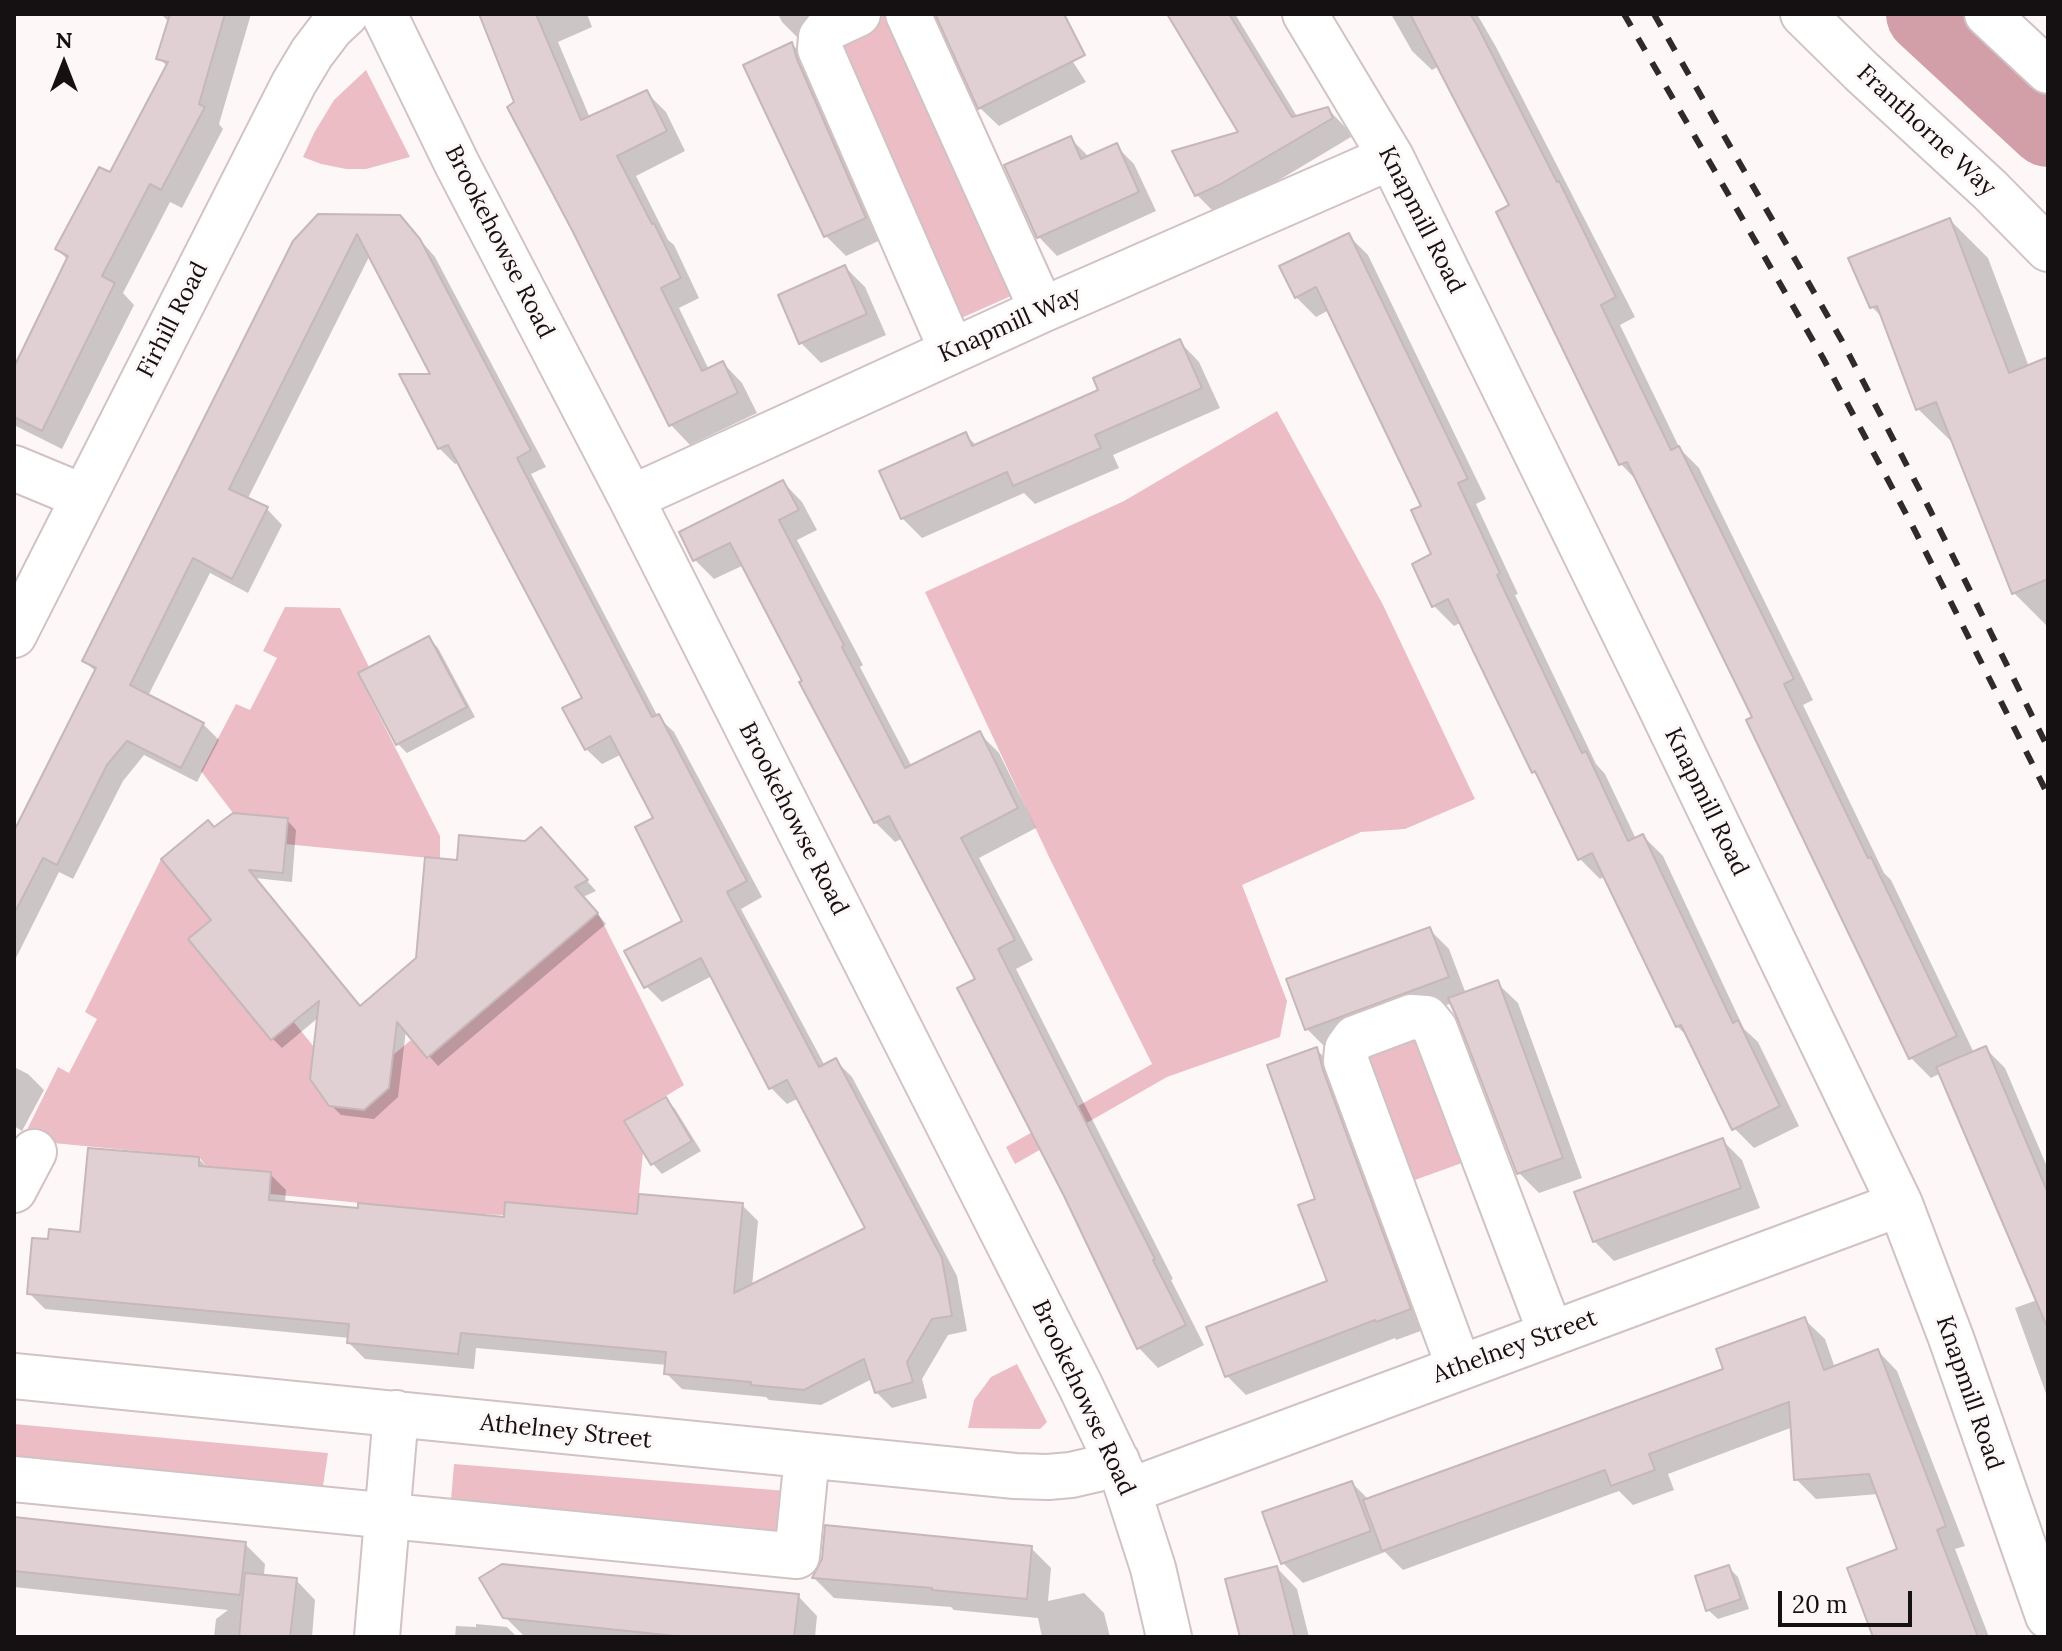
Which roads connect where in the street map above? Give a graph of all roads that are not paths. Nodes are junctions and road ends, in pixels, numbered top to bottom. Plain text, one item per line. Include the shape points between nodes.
1 (346, 14) edge
2 (384, 14) edge
3 (858, 14) edge
4 (908, 14) edge
5 (1305, 14) edge
6 (1803, 14) edge
7 (1987, 14) edge
8 (2048, 71) edge
9 (1391, 157) junction
10 (2048, 249) edge
11 (1042, 310) junction
12 (952, 351) junction
13 (14, 468) edge
14 (84, 497) junction
15 (631, 498) junction
16 (14, 635) edge
17 (34, 1152) dead end
18 (14, 1190) edge
19 (1900, 1204) junction
20 (1551, 1334) junction
21 (1459, 1367) junction
22 (14, 1376) edge
23 (396, 1413) junction
24 (807, 1456) junction
25 (1123, 1476) junction
26 (14, 1479) edge
27 (388, 1515) junction
28 (2048, 1616) edge
29 (377, 1637) edge
30 (1169, 1637) edge

1 - 14 street, Firhill Road via 312,53 288,94
2 - 15 street, Brookehowse Road
3 - 12 street via 828,28 820,49
4 - 11 street
5 - 9 street, Knapmill Road
6 - 10 street, Franthorne Way
7 - 8 street
9 - 11 street, Knapmill Way
9 - 19 street, Knapmill Road
11 - 12 street, Knapmill Way
12 - 15 street, Knapmill Way
13 - 14 street
14 - 16 street, Firhill Road
15 - 25 street, Brookehowse Road
17 - 18 street
19 - 20 street, Athelney Street
19 - 28 street, Knapmill Road
20 - 21 street, Athelney Street
20 - 21 street via 1435,1029 1426,1018 1411,1017 1355,1038 1346,1061
21 - 25 street, Athelney Street
22 - 23 street, Athelney Street
23 - 24 street, Athelney Street
23 - 27 street
24 - 25 street, Athelney Street via 1015,1476 1097,1469
24 - 27 street via 797,1556
25 - 30 street, Brookehowse Road
26 - 27 street
27 - 29 street

